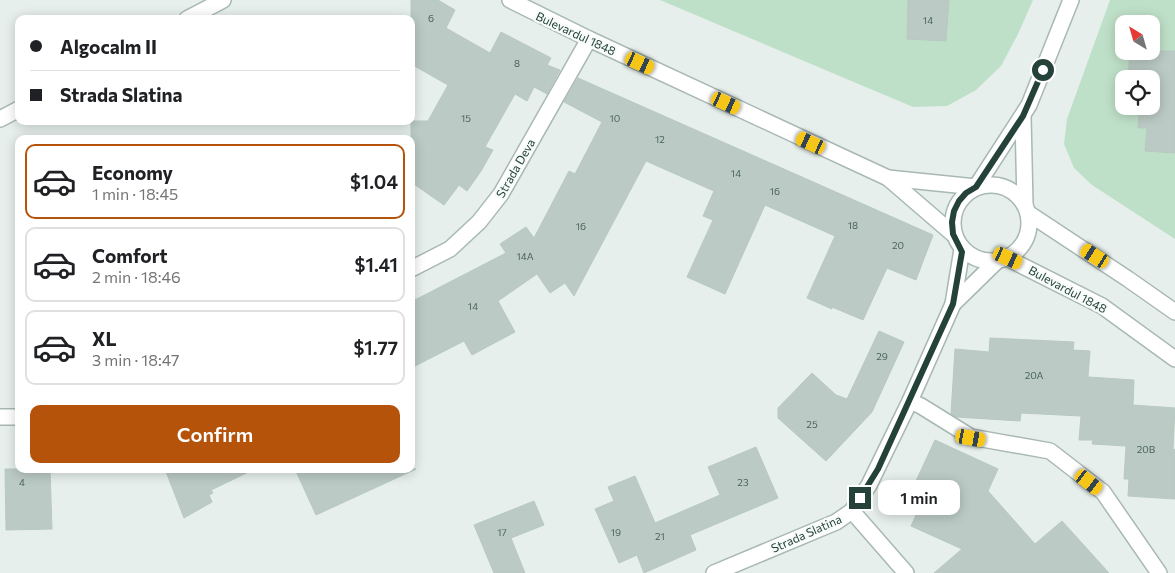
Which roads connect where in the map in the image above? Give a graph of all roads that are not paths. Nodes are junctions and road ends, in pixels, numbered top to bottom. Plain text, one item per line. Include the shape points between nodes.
1 (223, 0) edge
2 (510, 0) edge
3 (1071, 0) edge
4 (195, 15) edge
5 (589, 39) junction
6 (15, 111) edge
7 (1023, 116) junction
8 (0, 119) edge
9 (888, 178) junction
10 (976, 187) junction
11 (1026, 209) junction
12 (953, 234) junction
13 (962, 248) junction
14 (1002, 259) junction
15 (415, 267) edge
16 (953, 304) junction
17 (1175, 312) edge
18 (1175, 359) edge
19 (910, 401) junction
20 (0, 417) edge
21 (15, 417) edge
22 (852, 511) junction
23 (714, 573) edge
24 (906, 573) edge
25 (1159, 573) edge

1 - 4 street
2 - 5 street, Bulevardul 1848
3 - 7 street
5 - 9 street, Bulevardul 1848
5 - 15 street, Strada Deva via 501,194 479,222 450,249
6 - 8 street
7 - 10 street
7 - 11 street
9 - 10 street, Bulevardul 1848
9 - 12 street, Bulevardul 1848
10 - 11 street, Bulevardul 1848 via 1000,186 1011,190
10 - 12 street via 966,193 954,211
11 - 14 street via 1029,226 1026,239 1018,250
11 - 17 street, Bulevardul 1848
12 - 13 street, Bulevardul 1848
13 - 14 street, Bulevardul 1848 via 972,257 984,261
13 - 16 street, Strada Slatina
14 - 16 street, Strada Slatina
14 - 18 street, Bulevardul 1848 via 1102,306
16 - 19 street, Strada Slatina
19 - 22 street, Strada Slatina via 878,469
19 - 25 street via 971,438 1050,451 1103,492
20 - 21 street
22 - 23 street, Strada Slatina via 836,522
22 - 24 street

